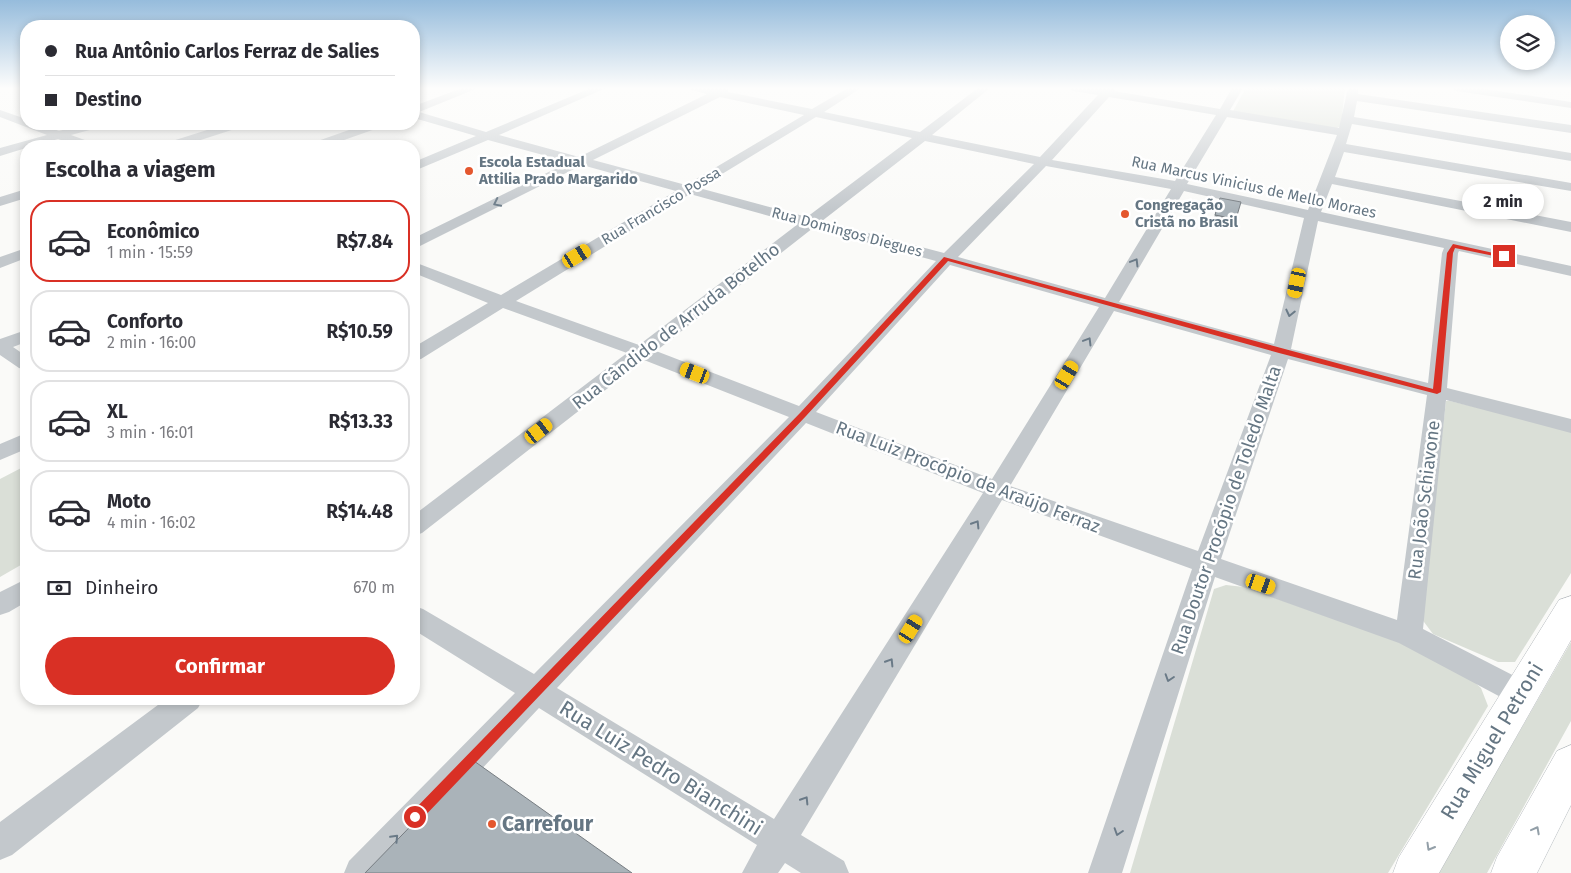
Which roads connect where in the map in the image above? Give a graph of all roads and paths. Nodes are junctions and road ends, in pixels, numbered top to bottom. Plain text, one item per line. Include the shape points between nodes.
1 (463, 129) edge
2 (504, 129) edge
3 (647, 129) edge
4 (790, 129) edge
5 (884, 129) edge
6 (934, 129) edge
7 (1074, 129) edge
8 (1214, 129) edge
9 (1320, 129) edge
10 (1344, 129) edge
11 (1401, 129) edge
12 (47, 130) edge
13 (77, 130) edge
14 (219, 130) edge
15 (360, 130) edge
16 (1342, 132) junction
17 (60, 135) junction
18 (487, 136) junction
19 (924, 137) junction
20 (42, 140) edge
21 (73, 140) edge
22 (188, 140) edge
23 (333, 140) edge
24 (20, 146) edge
25 (1340, 147) junction
26 (0, 152) edge
27 (1571, 157) edge
28 (584, 160) junction
29 (1043, 162) junction
30 (420, 165) edge
31 (1326, 179) junction
32 (1179, 186) junction
33 (1571, 187) edge
34 (690, 189) junction
35 (20, 196) edge
36 (0, 202) edge
37 (1312, 214) junction
38 (811, 222) junction
39 (1571, 227) edge
40 (420, 241) edge
41 (1453, 246) junction
42 (20, 255) edge
43 (947, 259) junction
44 (0, 263) edge
45 (420, 269) edge
46 (1571, 271) edge
47 (502, 302) junction
48 (1109, 304) junction
49 (20, 337) edge
50 (0, 346) edge
51 (420, 351) edge
52 (642, 352) junction
53 (1281, 352) junction
54 (20, 360) edge
55 (1437, 392) junction
56 (803, 414) junction
57 (1571, 426) edge
58 (20, 443) edge
59 (0, 453) edge
60 (997, 490) junction
61 (420, 521) edge
62 (1206, 565) junction
63 (20, 593) edge
64 (0, 605) edge
65 (1571, 610) edge
66 (420, 621) edge
67 (1409, 635) junction
68 (537, 690) junction
69 (1520, 693) junction
70 (180, 705) edge
71 (1571, 764) edge
72 (779, 842) junction
73 (0, 843) edge
74 (361, 873) edge
75 (759, 873) edge
76 (832, 873) edge
77 (1104, 873) edge
78 (1415, 873) edge
79 (1513, 873) edge

1 - 18 street, Rua Domingos Diegues
2 - 18 street
3 - 28 street
4 - 34 street, Rua Francisco Possa
5 - 19 street, Rua Marcus Vinicius de Mello Moraes
6 - 19 street, Rua Cândido de Arruda Botelho
7 - 29 street
8 - 32 street
9 - 16 street
10 - 16 street, Rua Doutor Procópio de Toledo Malta
11 - 27 street
12 - 17 street
13 - 17 street
14 - 22 street
15 - 23 street
16 - 25 street, Rua Doutor Procópio de Toledo Malta
17 - 20 street
17 - 21 street
18 - 28 street, Rua Domingos Diegues
18 - 30 street
19 - 29 street, Rua Marcus Vinicius de Mello Moraes
19 - 38 street, Rua Cândido de Arruda Botelho
24 - 26 street
25 - 31 street, Rua Doutor Procópio de Toledo Malta
25 - 33 street
28 - 34 street, Rua Domingos Diegues
28 -> 40 street
29 - 32 street, Rua Marcus Vinicius de Mello Moraes
29 - 43 street
31 - 37 street, Rua Doutor Procópio de Toledo Malta
31 - 39 street
32 - 37 street, Rua Marcus Vinicius de Mello Moraes
48 -> 32 street
34 - 38 street, Rua Domingos Diegues
34 - 47 street, Rua Francisco Possa
35 - 36 street
37 - 41 street, Rua Marcus Vinicius de Mello Moraes
37 -> 53 street, Rua Doutor Procópio de Toledo Malta
38 - 43 street, Rua Domingos Diegues
38 - 52 street, Rua Cândido de Arruda Botelho
41 - 46 street, Rua Marcus Vinicius de Mello Moraes
41 - 55 street, Rua João Schiavone
42 - 44 street
43 - 48 street, Rua Domingos Diegues
43 - 56 street
45 - 47 street, Rua Luiz Procópio de Araújo Ferraz
47 - 51 street, Rua Francisco Possa
47 - 52 street, Rua Luiz Procópio de Araújo Ferraz
48 - 53 street, Rua Domingos Diegues
60 -> 48 street
49 - 50 street
50 - 54 street
52 - 56 street, Rua Luiz Procópio de Araújo Ferraz
52 - 61 street, Rua Cândido de Arruda Botelho
53 - 55 street, Rua Domingos Diegues
53 - 62 street, Rua Doutor Procópio de Toledo Malta
55 - 57 street, Rua Domingos Diegues
55 - 67 street, Rua João Schiavone
56 - 60 street, Rua Luiz Procópio de Araújo Ferraz
56 - 68 street
58 - 59 street
60 - 62 street, Rua Luiz Procópio de Araújo Ferraz
72 -> 60 street
62 - 67 street, Rua Luiz Procópio de Araújo Ferraz
62 -> 77 street, Rua Doutor Procópio de Toledo Malta
63 - 64 street
65 - 69 main road, Rua Miguel Petroni
66 - 68 street, Rua Luiz Pedro Bianchini
67 - 69 street, Rua Luiz Procópio de Araújo Ferraz
68 - 72 street, Rua Luiz Pedro Bianchini
74 -> 68 street
69 -> 78 main road, Rua Miguel Petroni
70 - 73 street
79 -> 71 main road
72 - 75 street
72 - 76 street, Rua Luiz Pedro Bianchini

